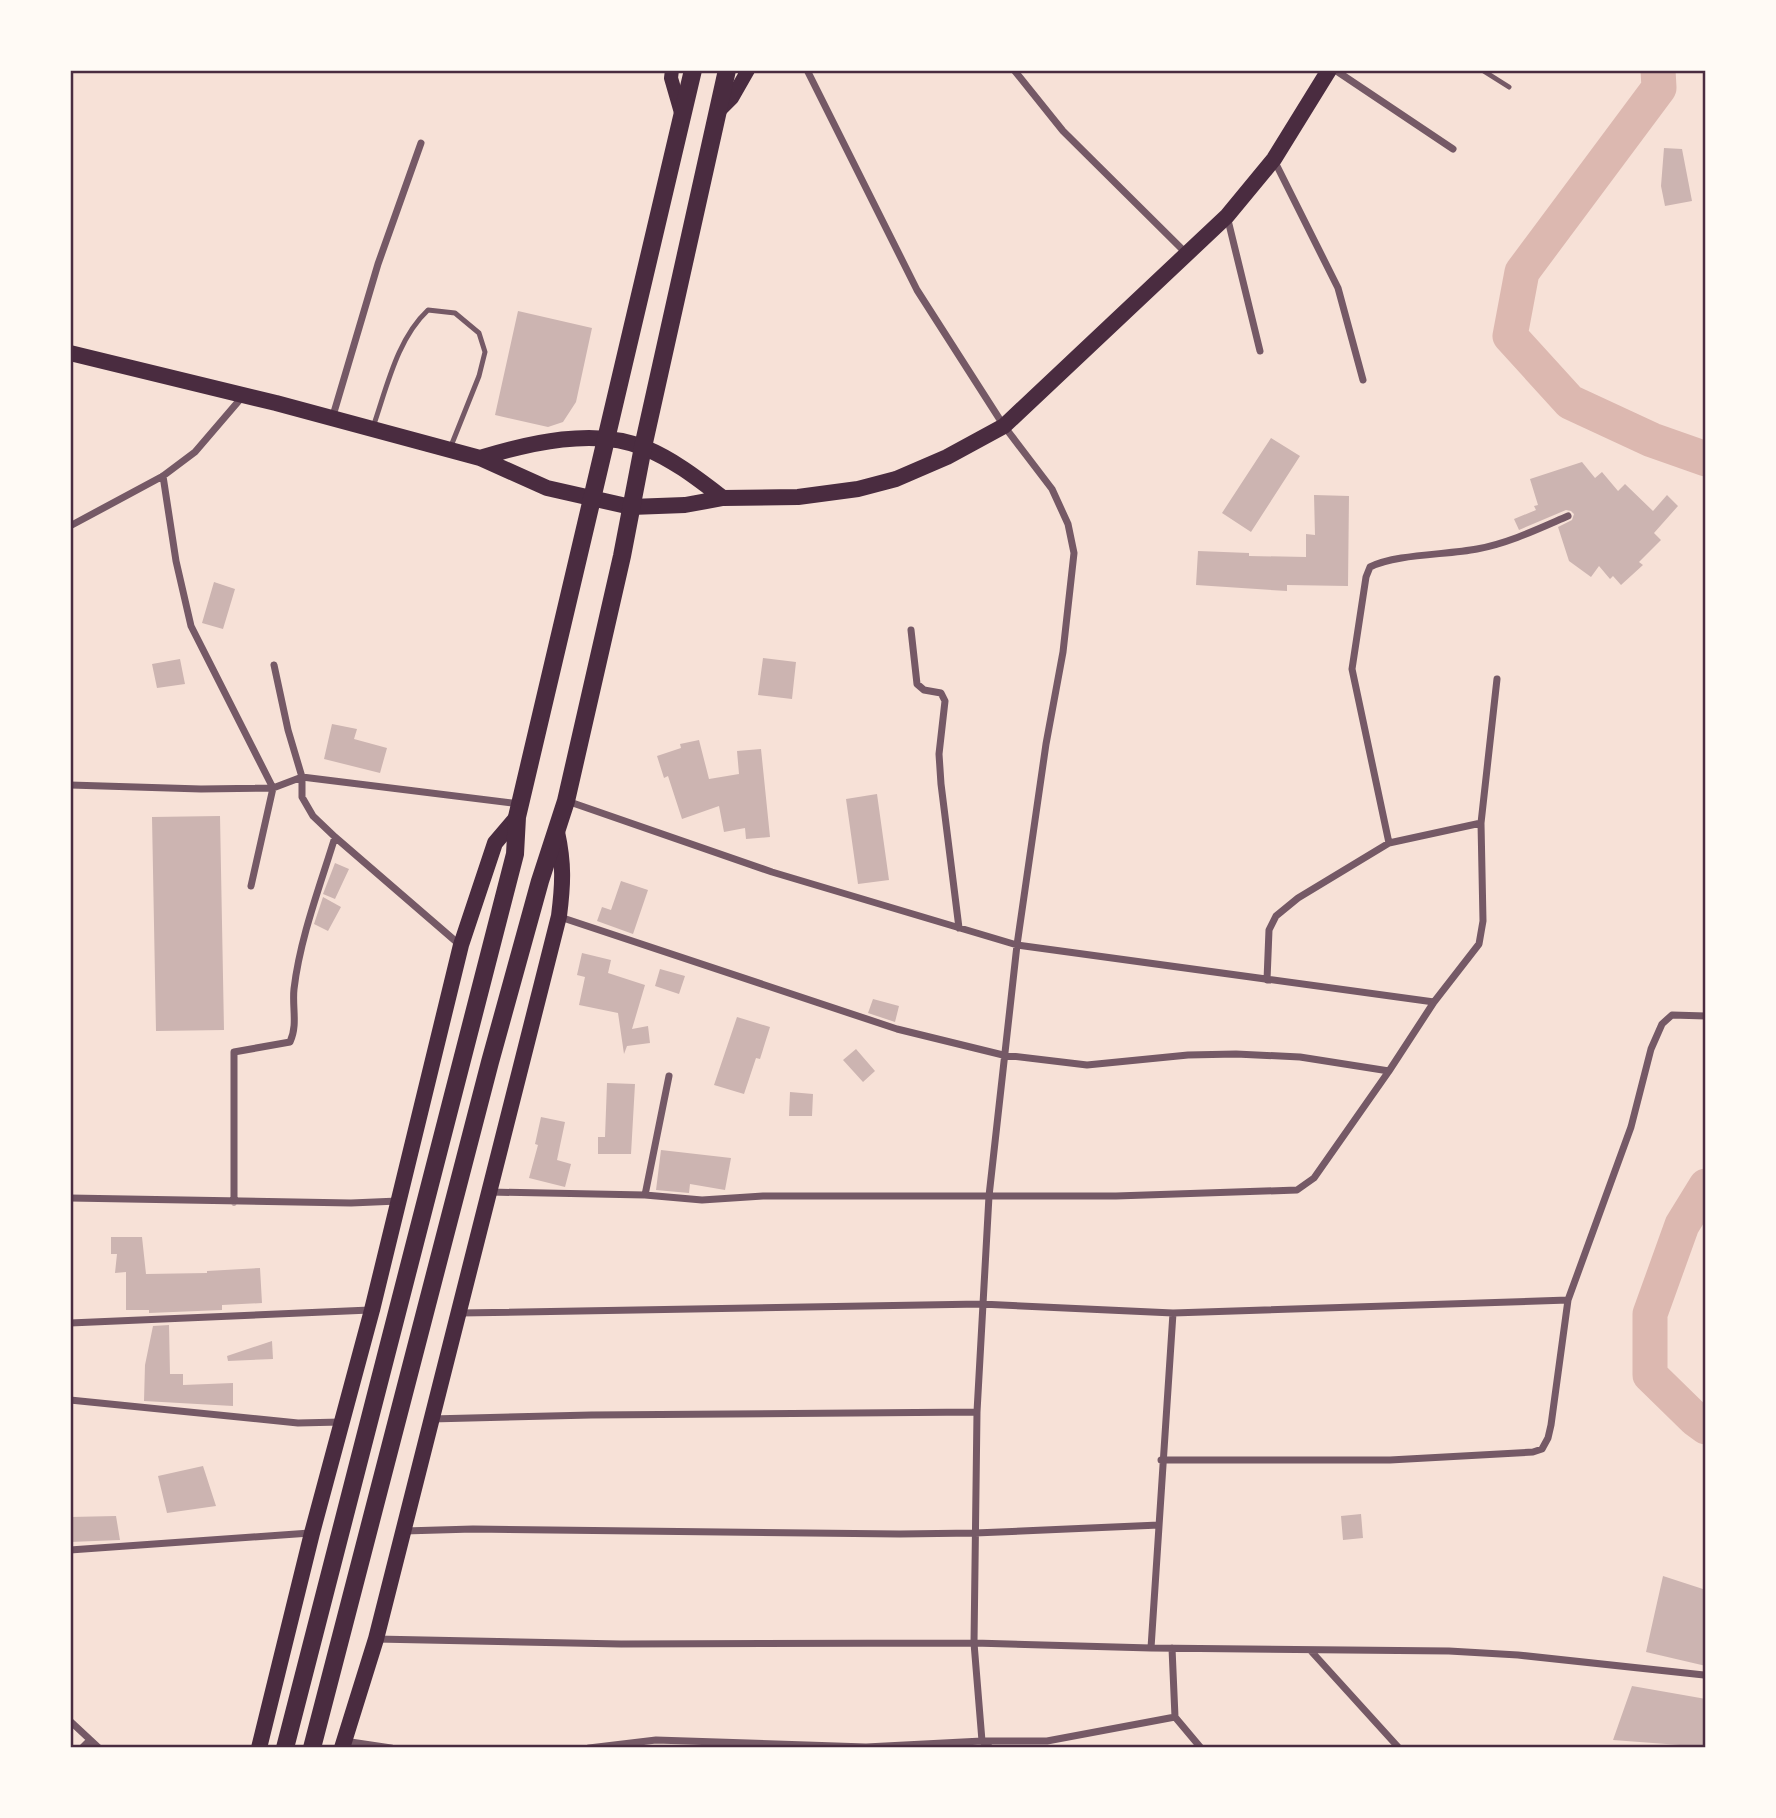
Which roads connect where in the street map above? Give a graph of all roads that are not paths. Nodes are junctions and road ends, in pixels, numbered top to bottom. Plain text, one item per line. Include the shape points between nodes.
1 (672, 70) edge
2 (693, 70) edge
3 (727, 70) edge
4 (748, 70) edge
5 (807, 70) edge
6 (1014, 70) edge
7 (1329, 70) edge
8 (1335, 70) edge
9 (1482, 70) edge
10 (1509, 87) dead end
11 (718, 112) junction
12 (682, 118) junction
13 (421, 143) dead end
14 (1453, 149) dead end
15 (1274, 159) junction
16 (1227, 216) junction
17 (1186, 254) junction
18 (1260, 351) dead end
19 (70, 353) edge
20 (1363, 380) dead end
21 (243, 396) junction
22 (332, 419) junction
23 (1004, 426) junction
24 (372, 430) junction
25 (607, 438) junction
26 (643, 447) junction
27 (450, 450) junction
28 (480, 458) junction
29 (163, 477) junction
30 (723, 498) junction
31 (590, 500) junction
32 (631, 508) junction
33 (1569, 516) dead end
34 (70, 526) edge
35 (911, 630) dead end
36 (274, 665) dead end
37 (1497, 679) dead end
38 (302, 777) junction
39 (70, 785) edge
40 (273, 788) junction
41 (566, 801) junction
42 (519, 811) junction
43 (1482, 823) junction
44 (557, 832) junction
45 (335, 837) junction
46 (1389, 843) junction
47 (251, 886) dead end
48 (559, 916) junction
49 (959, 928) junction
50 (461, 945) junction
51 (1017, 945) junction
52 (1267, 980) junction
53 (1434, 1002) junction
54 (1706, 1016) edge
55 (1003, 1055) junction
56 (1389, 1071) junction
57 (669, 1076) dead end
58 (487, 1192) junction
59 (645, 1195) junction
60 (989, 1196) junction
61 (70, 1198) edge
62 (399, 1201) junction
63 (234, 1202) junction
64 (1568, 1300) junction
65 (981, 1304) junction
66 (372, 1310) junction
67 (1172, 1312) junction
68 (456, 1313) junction
69 (70, 1323) edge
70 (70, 1400) edge
71 (977, 1412) junction
72 (431, 1419) junction
73 (342, 1422) junction
74 (1161, 1460) junction
75 (1159, 1525) junction
76 (401, 1531) junction
77 (312, 1533) junction
78 (975, 1533) junction
79 (70, 1550) edge
80 (376, 1639) junction
81 (974, 1643) junction
82 (1151, 1648) junction
83 (1172, 1648) junction
84 (1311, 1651) junction
85 (1704, 1675) dead end
86 (1175, 1717) junction
87 (70, 1721) edge
88 (90, 1740) junction
89 (982, 1741) junction
90 (343, 1744) edge
91 (865, 1747) edge
92 (82, 1748) edge
93 (99, 1748) edge
94 (260, 1748) edge
95 (285, 1748) edge
96 (312, 1748) edge
97 (391, 1748) edge
98 (589, 1748) edge
99 (990, 1748) edge
100 (1201, 1748) edge
101 (1399, 1748) edge

1 - 12 main road
2 - 12 highway
3 - 11 highway
4 - 11 main road
5 - 23 street via 917,290
6 - 17 street via 1063,131
7 - 15 main road
8 - 14 street
9 - 10 lane
11 - 26 highway
12 - 25 highway
13 - 22 street
15 - 16 main road
15 - 20 street via 1338,288
16 - 17 main road
16 - 18 street
17 - 23 main road
19 - 21 main road
21 - 22 main road
21 - 29 street via 195,452
22 - 24 main road
23 - 30 main road via 947,457 858,489 798,497
23 - 51 street via 1052,489 1068,524 1074,553
24 - 27 main road
24 - 27 lane via 414,323 428,310 455,313 479,333 485,352
25 - 26 main road
25 - 28 main road via 550,441
25 - 31 highway
26 - 30 main road
26 - 32 highway
27 - 28 main road
28 - 31 main road via 547,488
29 - 34 street
29 - 40 street via 191,626
30 - 32 main road
31 - 32 main road
31 - 42 highway
32 - 41 highway
33 - 46 street via 1514,540 1370,567 1352,669
35 - 49 street via 917,684 941,693 945,701 940,764
36 - 38 street
37 - 43 street
38 - 40 street
38 - 42 street
38 - 45 street via 302,797 313,816
39 - 40 street
40 - 47 street
41 - 44 highway
41 - 49 street via 772,872
42 - 50 main road via 495,842
42 - 95 highway via 515,854
43 - 46 street
43 - 53 street via 1479,944
44 - 48 main road via 564,878
44 - 96 highway via 490,1062
45 - 50 street
45 - 63 street via 305,938 294,989 290,1042 234,1052
46 - 52 street via 1276,916 1269,930
48 - 55 street via 897,1029
48 - 58 main road
49 - 51 street
50 - 62 main road
51 - 52 street
51 - 55 street
52 - 53 street
53 - 56 street
54 - 64 street via 1672,1015 1662,1024 1651,1049 1632,1127
55 - 56 street via 1087,1065 1249,1054
55 - 60 street
56 - 60 street via 1314,1178 1297,1190
57 - 59 street
58 - 59 street
58 - 68 main road
59 - 60 street via 702,1200
60 - 65 street
61 - 63 street
62 - 63 street
62 - 66 main road
64 - 67 street
64 - 74 street via 1552,1425 1542,1449 1390,1460
65 - 67 street
65 - 68 street
65 - 71 street
66 - 69 street
66 - 73 main road
67 - 74 street
68 - 72 main road
70 - 73 street via 298,1423
71 - 72 street
71 - 78 street
72 - 76 main road
73 - 77 main road
74 - 75 street
75 - 78 street
75 - 82 street
76 - 78 street
76 - 80 main road
77 - 79 street
77 - 94 main road
78 - 81 street
80 - 81 street
80 - 90 main road
81 - 82 street
81 - 89 street
82 - 83 street
83 - 84 street
83 - 86 street
84 - 85 street via 1518,1655
84 - 101 street
86 - 89 street via 1047,1741
86 - 100 street
87 - 88 street
88 - 92 street
88 - 93 street
89 - 91 street
89 - 99 street
90 - 97 street
91 - 98 street via 656,1740

